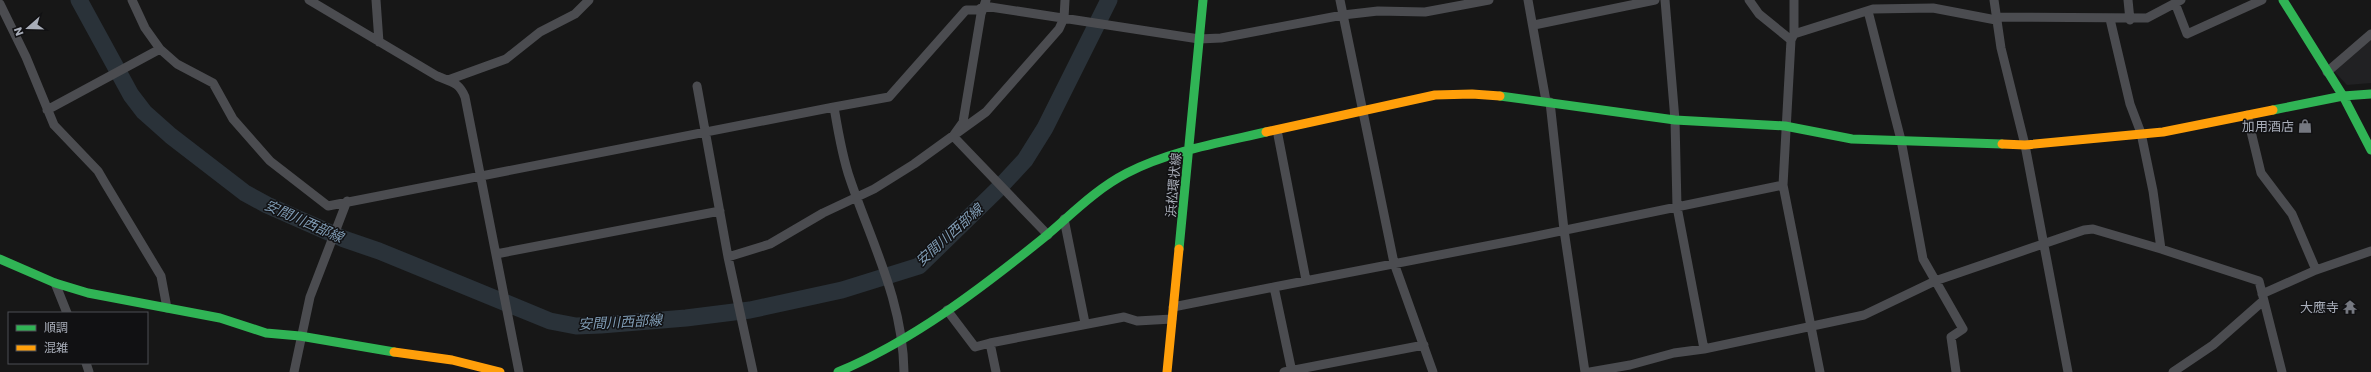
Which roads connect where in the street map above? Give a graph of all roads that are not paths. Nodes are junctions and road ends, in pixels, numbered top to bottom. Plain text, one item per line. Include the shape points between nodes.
1 (132, 0) edge
2 (309, 0) edge
3 (376, 0) edge
4 (589, 0) edge
5 (1066, 0) edge
6 (1203, 0) edge
7 (1340, 0) edge
8 (1489, 0) edge
9 (1528, 0) edge
10 (1655, 0) edge
11 (1665, 0) edge
12 (1749, 0) edge
13 (1794, 0) edge
14 (1994, 0) edge
15 (2128, 0) edge
16 (2262, 0) edge
17 (2283, 0) edge
18 (2178, 1) edge
19 (985, 3) edge
20 (0, 4) edge
21 (1933, 4) edge
22 (1871, 7) edge
23 (1343, 15) junction
24 (1064, 18) junction
25 (1996, 18) junction
26 (2110, 19) junction
27 (2130, 20) junction
28 (1534, 25) junction
29 (2371, 34) edge
30 (1792, 37) junction
31 (1199, 39) junction
32 (379, 42) junction
33 (160, 50) junction
34 (2327, 72) junction
35 (448, 80) junction
36 (697, 86) dead end
37 (2371, 94) edge
38 (2343, 96) junction
39 (1548, 102) junction
40 (834, 107) junction
41 (47, 110) junction
42 (1361, 110) junction
43 (2247, 115) junction
44 (1675, 120) junction
45 (1785, 126) junction
46 (1277, 130) junction
47 (706, 132) junction
48 (2141, 133) junction
49 (953, 136) junction
50 (1901, 140) junction
51 (2025, 144) junction
52 (1189, 149) junction
53 (2371, 150) edge
54 (480, 175) junction
55 (1783, 185) junction
56 (857, 198) junction
57 (347, 202) junction
58 (1677, 206) junction
59 (720, 211) junction
60 (1064, 219) junction
61 (1564, 230) junction
62 (1048, 235) junction
63 (2043, 244) junction
64 (2161, 249) junction
65 (2371, 251) edge
66 (496, 254) junction
67 (728, 257) junction
68 (0, 259) edge
69 (1394, 263) junction
70 (2316, 270) junction
71 (1306, 280) junction
72 (1935, 281) junction
73 (55, 283) junction
74 (1274, 287) junction
75 (2262, 297) junction
76 (1173, 307) junction
77 (167, 308) junction
78 (947, 310) junction
79 (67, 312) edge
80 (1172, 319) junction
81 (1085, 323) junction
82 (1811, 327) junction
83 (300, 336) junction
84 (903, 340) junction
85 (990, 342) junction
86 (1424, 345) junction
87 (1704, 349) junction
88 (294, 372) edge
89 (500, 372) edge
90 (519, 372) edge
91 (753, 372) edge
92 (838, 372) edge
93 (904, 372) edge
94 (996, 372) edge
95 (1167, 372) edge
96 (1289, 372) edge
97 (1433, 372) edge
98 (1585, 372) edge
99 (1590, 372) edge
100 (1820, 372) edge
101 (1956, 372) edge
102 (2068, 372) edge
103 (2173, 372) edge
104 (2282, 372) edge

1 - 33 street via 145,28
2 - 32 street
3 - 32 street
4 - 35 street via 575,14 540,32 506,59
5 - 24 street
6 - 31 street, 浜松環状線
7 - 23 street
8 - 23 street via 1425,12 1378,11
9 - 28 street
10 - 28 street
11 - 44 street
12 - 30 street via 1759,14
13 - 30 street
14 - 25 street
15 - 27 street
16 - 18 street via 2187,34
17 - 34 street
18 - 27 street via 2147,18
19 - 24 street
19 - 40 street via 978,10 966,10 889,96
19 - 49 street via 963,122
20 - 41 street via 26,57
21 - 22 street
21 - 25 street
22 - 30 street
22 - 50 street
23 - 31 street via 1221,38
23 - 42 street
24 - 31 street
24 - 49 street via 1059,28 986,112
25 - 26 street
25 - 51 street
26 - 27 street
26 - 48 street via 2130,104
28 - 39 street
29 - 34 street
30 - 45 street
31 - 52 street, 浜松環状線
32 - 35 street
33 - 41 street
33 - 57 street via 177,64 213,83 233,119 270,161 328,206
34 - 38 street
35 - 54 street via 461,86 465,97
36 - 47 street
37 - 38 street
38 - 43 street
38 - 53 street
39 - 42 street via 1472,94 1435,95
39 - 44 street
39 - 61 street
40 - 47 street
40 - 56 street via 843,157
41 - 77 street via 62,136 98,171 154,262 161,276
42 - 46 street
42 - 69 street
43 - 48 street via 2196,127
43 - 70 street via 2261,173 2292,214
44 - 45 street
44 - 58 street
45 - 50 street via 1852,139
45 - 55 street
46 - 52 street
46 - 71 street
47 - 54 street
47 - 59 street
48 - 51 street
48 - 64 street
49 - 56 street via 895,177
49 - 62 street
50 - 51 street
50 - 72 street via 1923,259
51 - 63 street
52 - 60 street via 1132,170 1106,185
52 - 76 street, 浜松環状線
54 - 57 street
54 - 66 street
55 - 58 street
55 - 82 street
56 - 67 street via 823,213 770,244
56 - 84 street via 886,273
57 - 83 street via 310,297
58 - 61 street
58 - 87 street
59 - 66 street
59 - 67 street
60 - 62 street
60 - 81 street
61 - 69 street
61 - 98 street
62 - 78 street
63 - 64 street via 2093,229
63 - 72 street
63 - 102 street
64 - 75 street via 2259,281
65 - 70 street
66 - 90 street
67 - 91 street
68 - 73 street
69 - 71 street
69 - 86 street
70 - 75 street
71 - 74 street
72 - 82 street via 1864,315
72 - 101 street via 1963,329 1951,337
73 - 77 street via 88,293
73 - 79 street
74 - 76 street
74 - 96 street
75 - 103 street via 2213,345
75 - 104 street
76 - 80 street, 浜松環状線
77 - 83 street via 220,318 266,333
78 - 84 street
78 - 85 street via 974,347
80 - 81 street via 1137,321 1124,317
80 - 95 street, 浜松環状線
81 - 85 street
82 - 87 street
82 - 100 street
83 - 88 street
83 - 89 street via 452,360
84 - 92 street via 864,362
84 - 93 street
85 - 94 street
86 - 96 street
86 - 97 street
87 - 99 street via 1674,353

